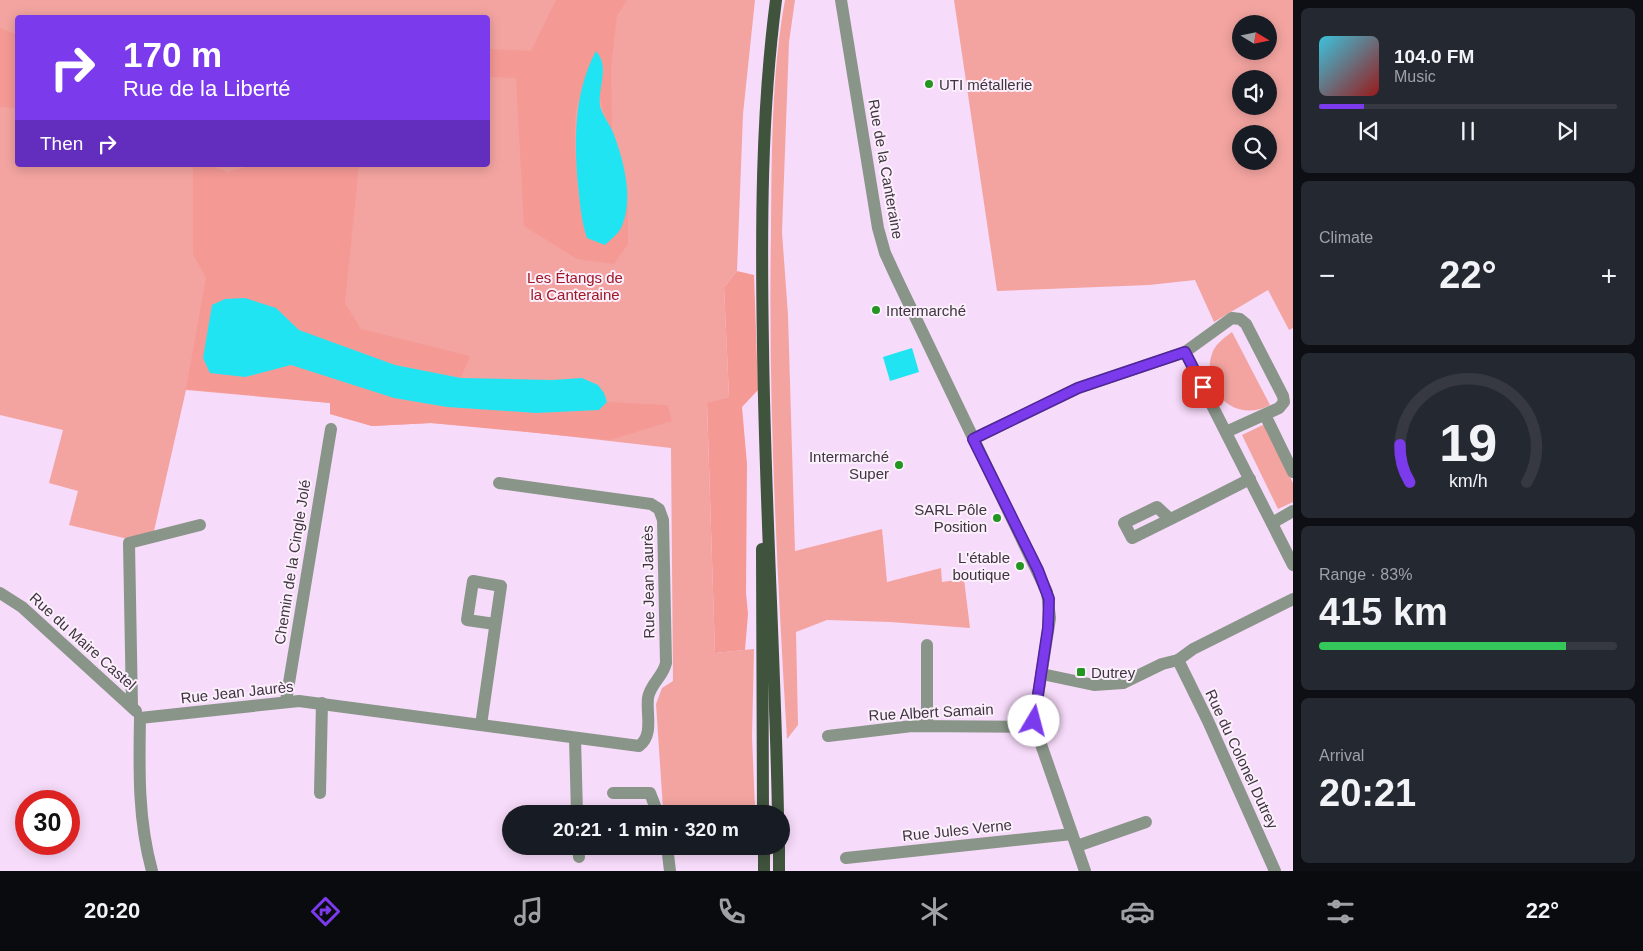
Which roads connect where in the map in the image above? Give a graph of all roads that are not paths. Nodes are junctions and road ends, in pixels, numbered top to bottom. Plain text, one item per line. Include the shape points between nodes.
1 (776, 0) edge
2 (841, 0) edge
3 (1185, 352) junction
4 (1265, 415) junction
5 (330, 429) dead end
6 (1226, 432) junction
7 (973, 439) junction
8 (764, 452) junction
9 (1293, 472) edge
10 (1250, 478) junction
11 (499, 483) dead end
12 (1293, 511) edge
13 (1170, 519) dead end
14 (1272, 522) junction
15 (200, 525) dead end
16 (1293, 565) edge
17 (0, 593) edge
18 (1293, 598) edge
19 (495, 624) dead end
20 (927, 645) dead end
21 (1178, 660) junction
22 (1042, 674) junction
23 (286, 701) junction
24 (322, 703) junction
25 (136, 713) junction
26 (480, 726) junction
27 (927, 726) junction
28 (1035, 727) junction
29 (828, 736) dead end
30 (575, 738) junction
31 (320, 793) dead end
32 (613, 793) dead end
33 (577, 805) edge
34 (655, 805) edge
35 (763, 805) edge
36 (778, 805) edge
37 (1146, 822) dead end
38 (1075, 840) junction
39 (668, 855) edge
40 (764, 855) edge
41 (779, 855) edge
42 (846, 858) dead end
43 (152, 871) edge
44 (670, 871) edge
45 (764, 871) edge
46 (779, 871) edge
47 (1085, 871) edge
48 (1275, 871) edge

1 - 8 main road via 762,188
2 - 7 street, Rue de la Canteraine via 881,241
3 - 4 street via 1232,318 1244,320 1284,399 1279,408
3 - 6 street
3 - 7 street via 1078,388
4 - 6 street
4 - 9 street
5 - 23 street, Chemin de la Cingle Jolé
6 - 10 street
7 - 22 street, Rue de la Canteraine via 1047,592 1050,618
8 - 35 main road
8 - 36 main road
10 - 13 street
10 - 14 street
11 - 30 street, Rue Jean Jaurès via 651,504 662,513 666,663 648,696 646,736 635,747
12 - 14 street
14 - 16 street
15 - 25 street via 129,543
17 - 25 street, Rue du Maire Castel via 22,607
18 - 21 street via 1193,648
19 - 26 street
20 - 27 street
21 - 22 street via 1113,685 1094,685
21 - 48 street, Rue du Colonel Dutrey
22 - 28 street, Rue de la Canteraine
23 - 24 street, Rue Jean Jaurès
23 - 25 street, Rue Jean Jaurès via 165,717
24 - 26 street, Rue Jean Jaurès
24 - 31 street
25 - 43 street via 140,811
26 - 30 street, Rue Jean Jaurès
27 - 28 street, Rue Albert Samain
27 - 29 street, Rue Albert Samain
28 - 38 street
30 - 33 street
32 - 34 street via 650,792
37 - 38 street, Rue Jules Verne
38 - 42 street, Rue Jules Verne
38 - 47 street
39 - 44 street
40 - 45 main road
41 - 46 main road

